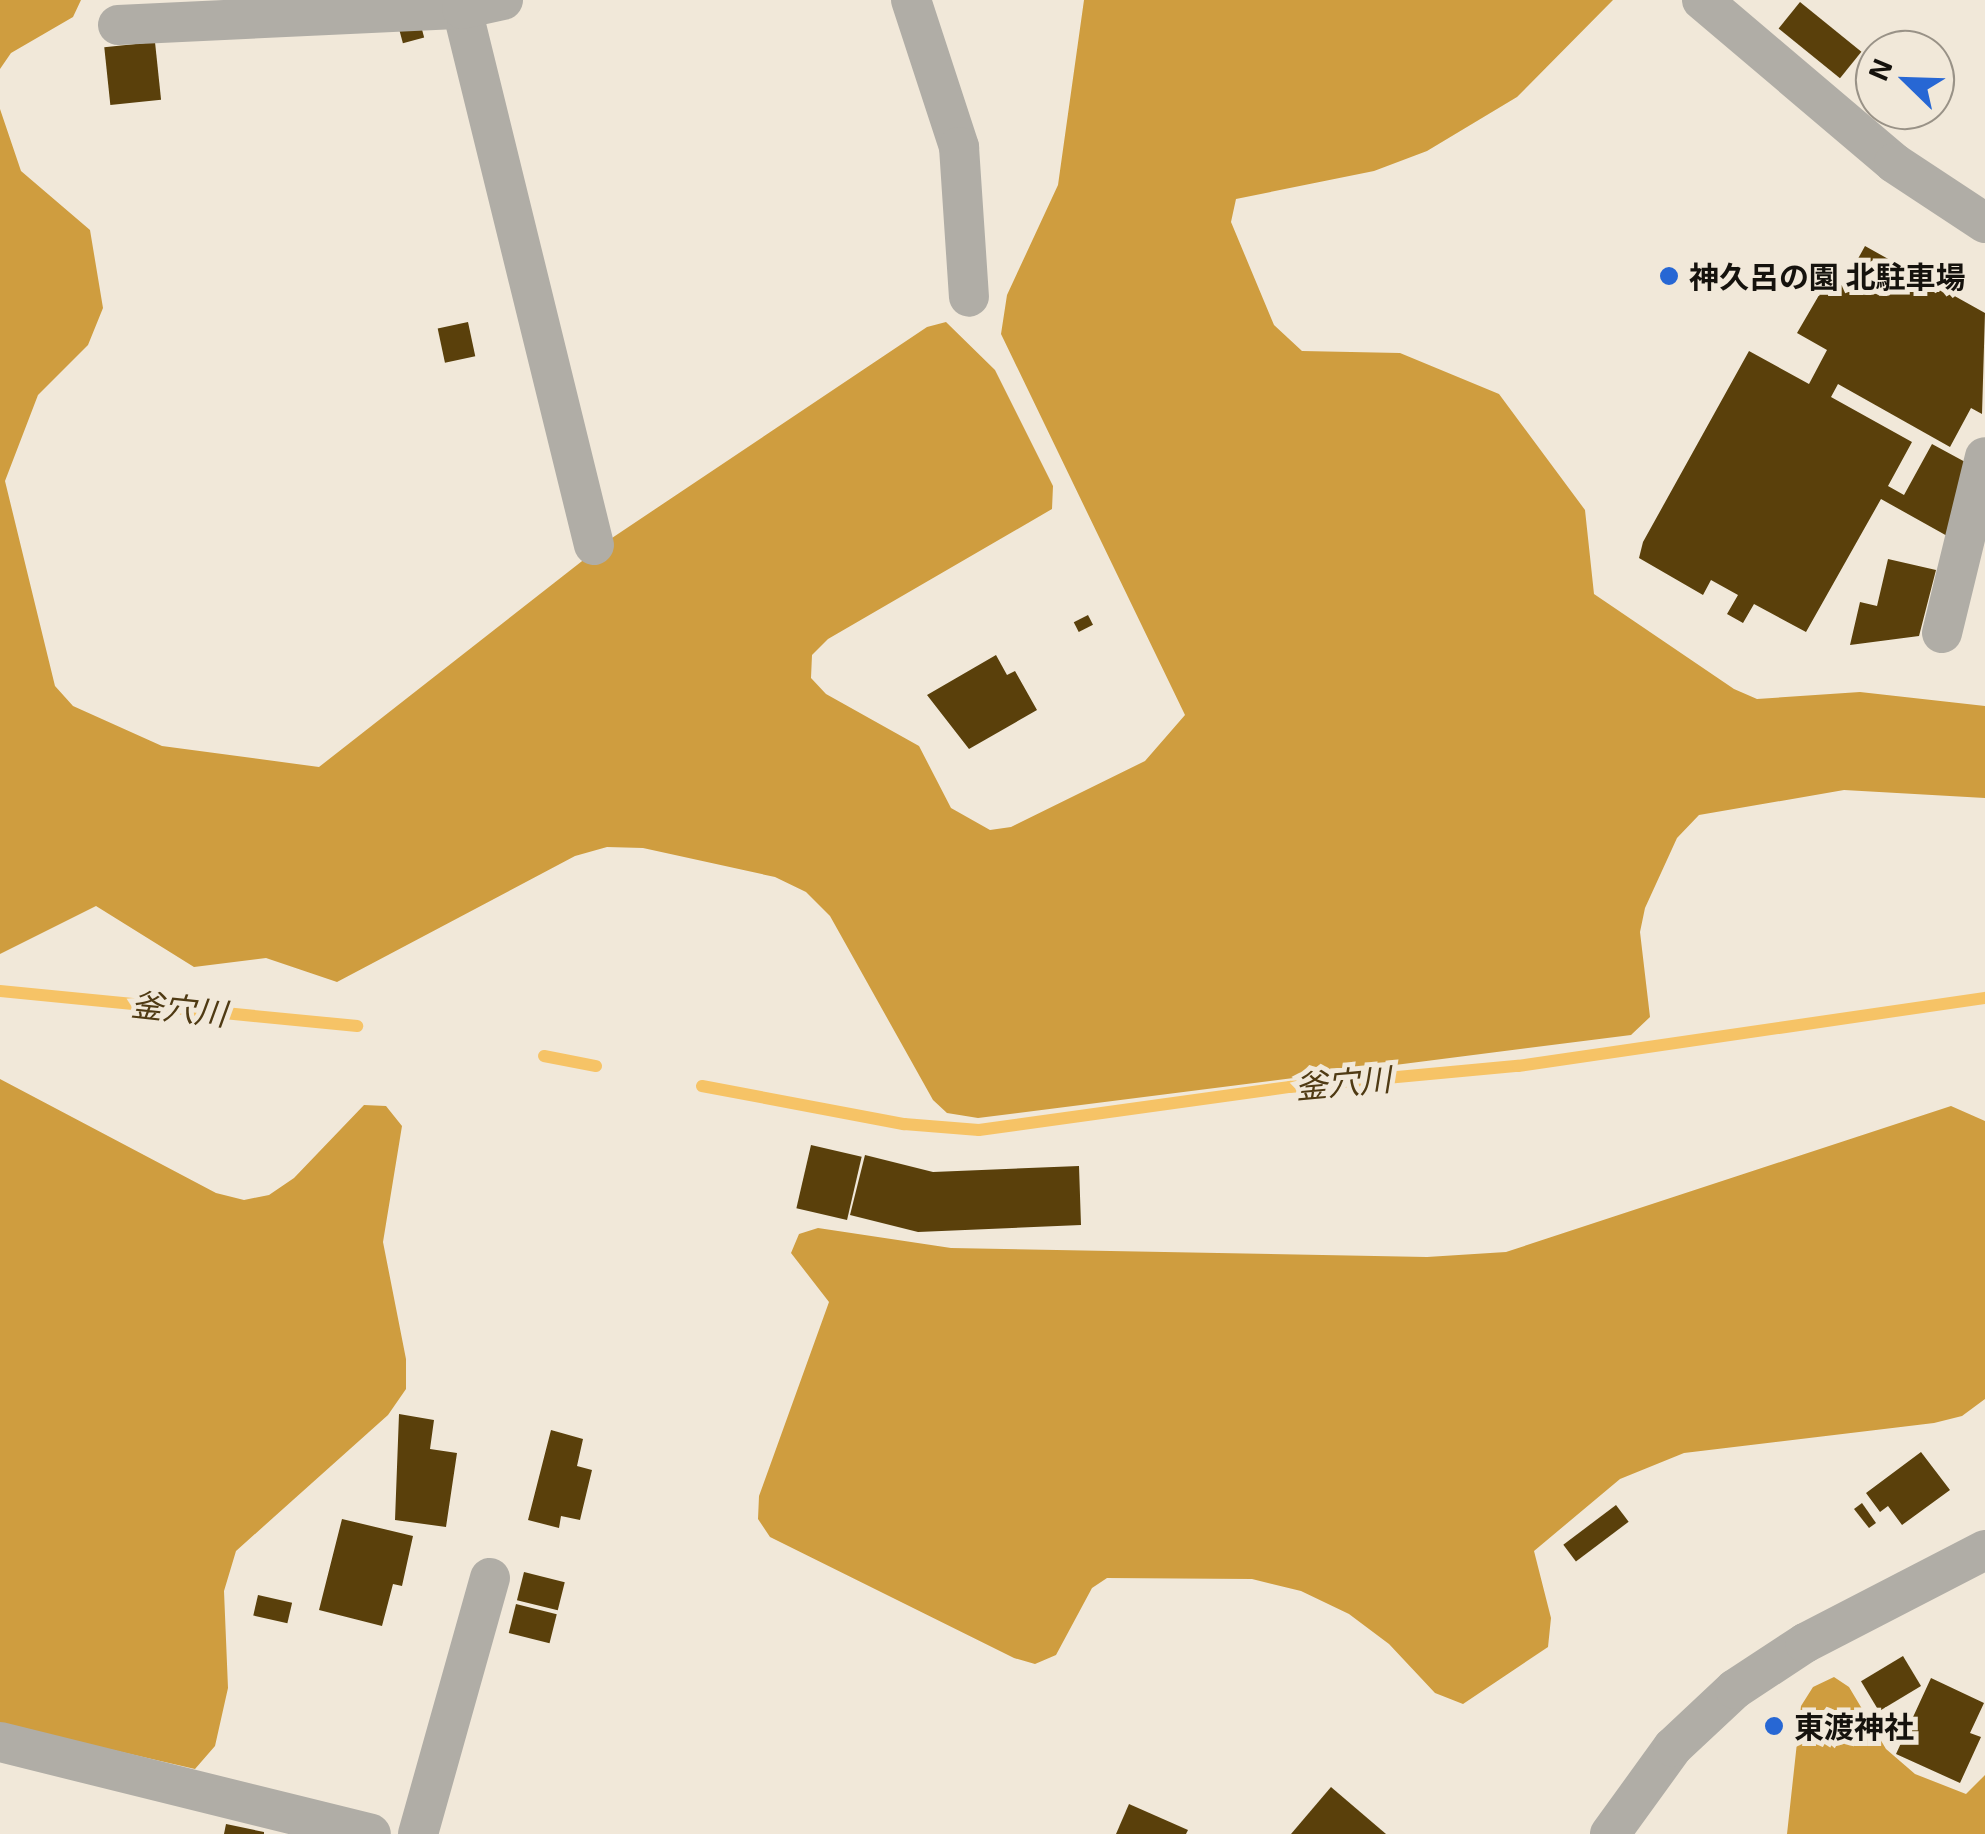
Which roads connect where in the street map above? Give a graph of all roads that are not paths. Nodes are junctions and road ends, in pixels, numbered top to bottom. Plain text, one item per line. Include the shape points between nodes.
1 (503, 0) edge
2 (911, 0) edge
3 (1703, 0) edge
4 (462, 9) junction
5 (118, 24) dead end
6 (1985, 223) edge
7 (968, 297) dead end
8 (1985, 457) edge
9 (594, 545) dead end
10 (1942, 633) dead end
11 (1985, 1550) edge
12 (490, 1578) dead end
13 (0, 1742) edge
14 (371, 1834) edge
15 (418, 1834) edge
16 (1610, 1834) edge

1 - 4 street
2 - 7 street via 960,146
3 - 6 street via 1894,163
4 - 5 street
4 - 9 street
8 - 10 street
11 - 16 street via 1805,1643 1735,1689 1673,1747
12 - 15 street
13 - 14 street

